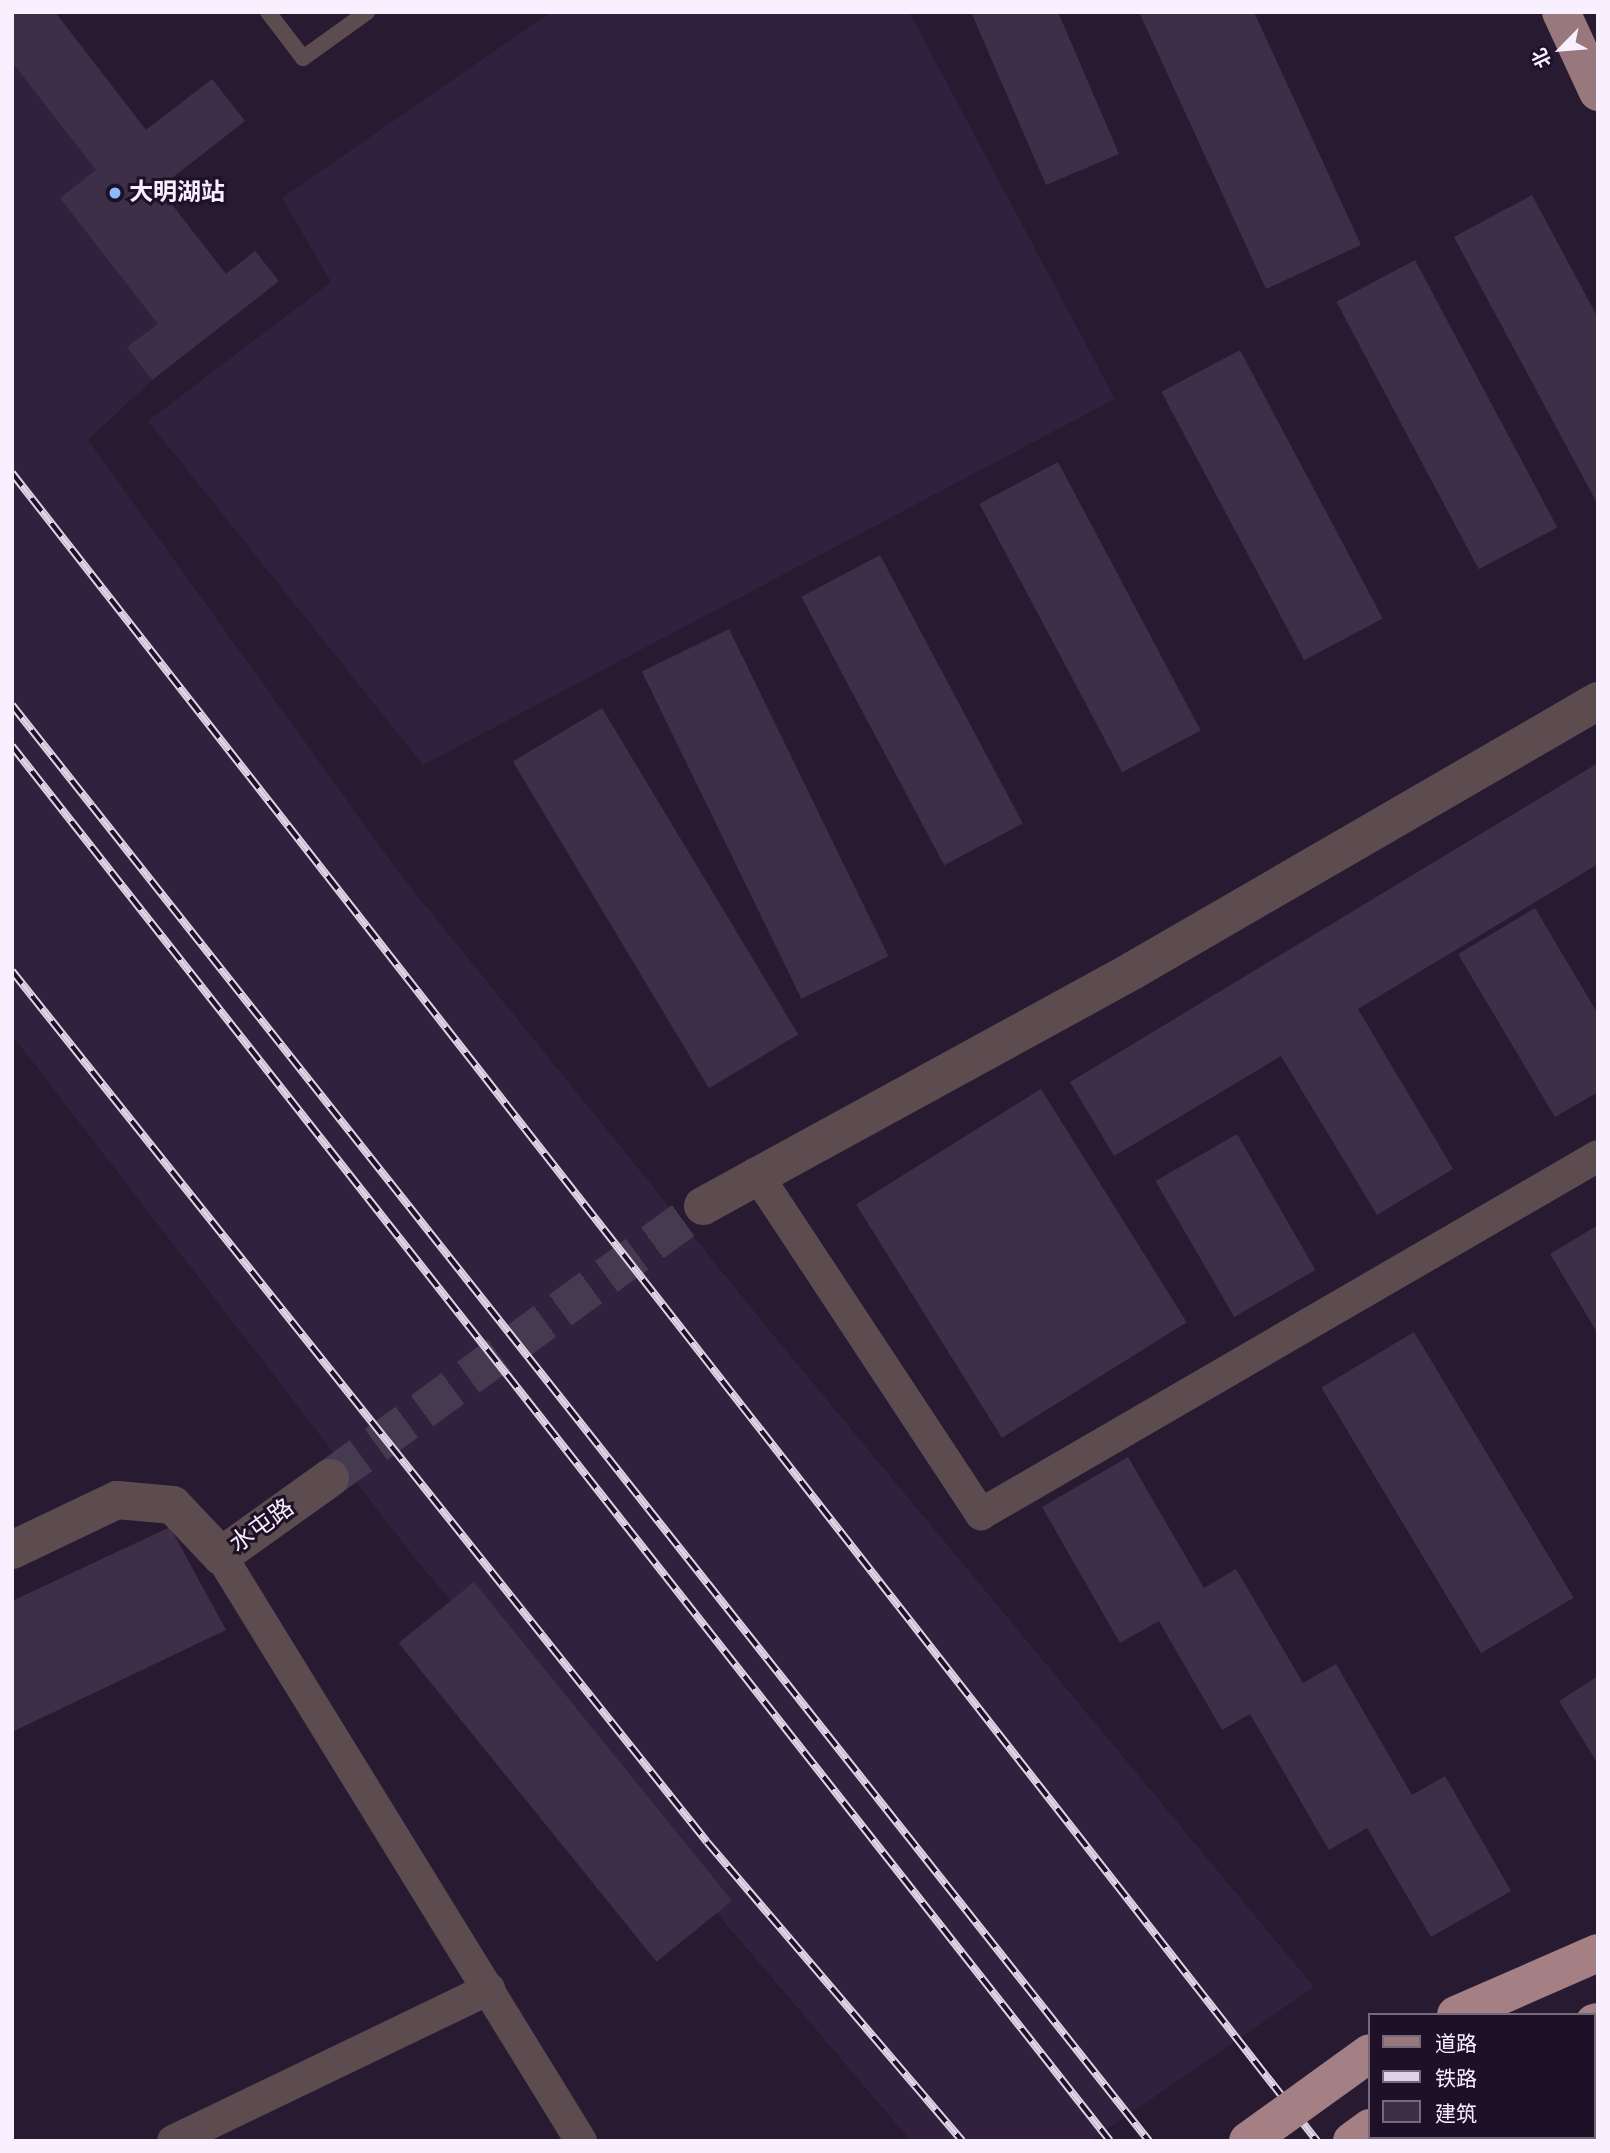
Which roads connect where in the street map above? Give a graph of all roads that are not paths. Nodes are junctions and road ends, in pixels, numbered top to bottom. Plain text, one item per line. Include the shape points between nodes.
1 (268, 12) edge
2 (367, 12) edge
3 (1561, 12) edge
4 (1598, 92) edge
5 (1598, 701) edge
6 (1598, 1156) edge
7 (756, 1174) junction
8 (704, 1206) tunnel mouth
9 (330, 1478) tunnel mouth
10 (12, 1550) edge
11 (221, 1556) junction
12 (1598, 1953) edge
13 (489, 1989) junction
14 (1461, 2013) edge
15 (1368, 2054) edge
16 (1368, 2129) edge
17 (173, 2141) edge
18 (581, 2141) edge
19 (1248, 2141) edge
20 (1352, 2141) edge

1 - 2 lane via 303,58
3 - 4 main road
5 - 7 street via 1132,971
6 - 7 street via 981,1514
7 - 8 street
9 - 11 street, 水屯路
10 - 11 street, 水屯路 via 117,1500 173,1505
11 - 13 street
12 - 14 highway
13 - 17 street
13 - 18 street
15 - 19 highway, bridge
16 - 20 highway

